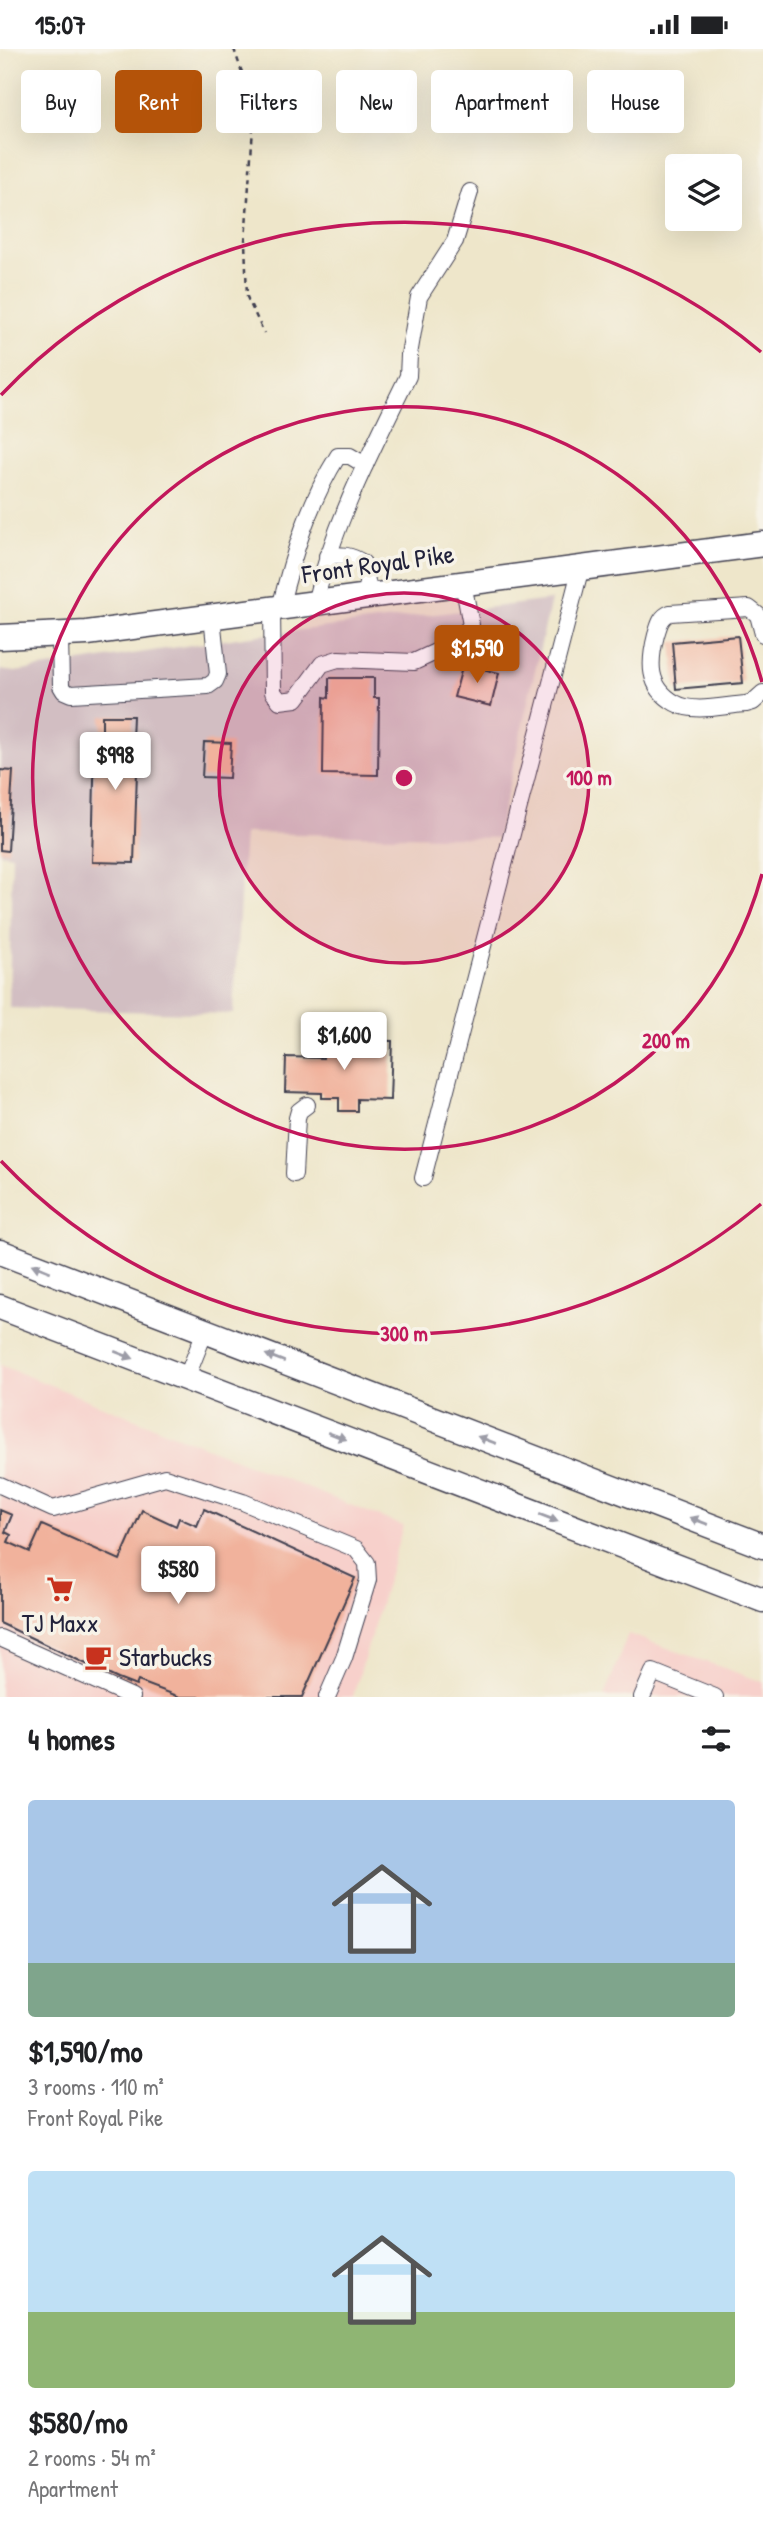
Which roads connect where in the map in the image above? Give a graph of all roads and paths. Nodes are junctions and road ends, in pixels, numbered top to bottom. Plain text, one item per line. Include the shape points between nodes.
1 (234, 49) edge
2 (470, 192) dead end
3 (264, 333) dead end
4 (365, 465) junction
5 (763, 544) edge
6 (327, 556) junction
7 (581, 567) junction
8 (463, 583) junction
9 (370, 595) junction
10 (315, 603) junction
11 (276, 608) junction
12 (212, 617) junction
13 (763, 634) edge
14 (60, 635) junction
15 (0, 637) edge
16 (763, 693) edge
17 (307, 1105) dead end
18 (295, 1174) dead end
19 (423, 1178) dead end
20 (0, 1252) edge
21 (0, 1307) edge
22 (205, 1331) junction
23 (186, 1378) junction
24 (0, 1485) edge
25 (763, 1546) edge
26 (763, 1600) edge
27 (0, 1638) edge
28 (132, 1697) edge
29 (327, 1697) edge
30 (642, 1697) edge
31 (715, 1697) edge

1 - 3 path via 248,90 253,128 247,297
2 - 4 lane via 455,241 419,297 408,376
4 - 6 lane
4 - 11 lane via 350,456 338,456 324,478
5 - 7 highway, Front Royal Pike
6 - 9 lane via 340,554 363,563
6 - 10 lane
7 - 8 highway, Front Royal Pike
7 - 19 lane
8 - 9 highway, Front Royal Pike
8 - 11 lane via 471,625 457,642 414,662 338,659 322,664 296,699 280,701 273,692
9 - 10 highway, Front Royal Pike
10 - 11 highway, Front Royal Pike
11 - 12 highway, Front Royal Pike
12 - 14 highway, Front Royal Pike
12 - 14 lane via 218,674 208,686 71,694 61,685
13 - 16 lane via 758,615 749,608 670,613 660,623 650,661 657,686 682,706 746,704
14 - 15 highway, Front Royal Pike
17 - 18 lane via 298,1114
22 -> 20 highway
21 -> 23 highway
22 - 23 lane
25 -> 22 highway
23 -> 26 highway
24 - 29 lane via 53,1509 165,1477 243,1502 356,1549 365,1558 368,1580
27 - 28 lane
30 - 31 lane via 653,1672

